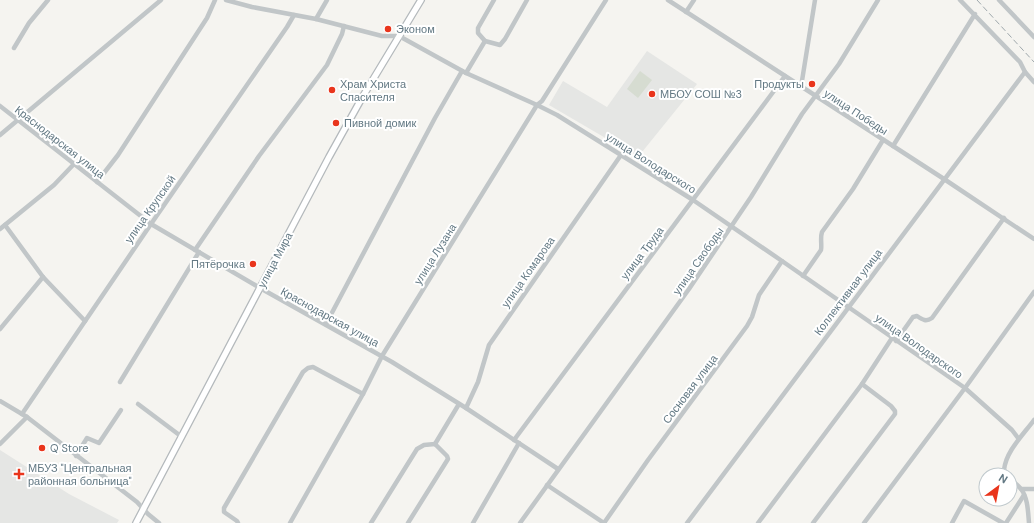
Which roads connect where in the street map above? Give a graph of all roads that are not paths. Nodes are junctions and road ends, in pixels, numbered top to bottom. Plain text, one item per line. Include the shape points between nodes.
1 (48, 0) edge
2 (161, 0) edge
3 (215, 0) edge
4 (226, 0) edge
5 (327, 0) edge
6 (421, 0) edge
7 (494, 0) edge
8 (527, 0) edge
9 (606, 0) edge
10 (668, 0) edge
11 (694, 0) edge
12 (815, 0) edge
13 (878, 0) edge
14 (960, 0) edge
15 (999, 0) edge
16 (686, 12) junction
17 (975, 14) junction
18 (294, 15) junction
19 (316, 19) junction
20 (344, 26) junction
21 (399, 36) junction
22 (1034, 37) edge
23 (485, 41) junction
24 (14, 48) dead end
25 (464, 72) junction
26 (1025, 72) junction
27 (785, 76) junction
28 (1034, 82) edge
29 (801, 87) junction
30 (816, 96) junction
31 (538, 105) junction
32 (0, 106) edge
33 (18, 120) junction
34 (0, 135) edge
35 (883, 140) junction
36 (893, 146) junction
37 (621, 155) junction
38 (74, 164) junction
39 (944, 179) junction
40 (97, 182) junction
41 (693, 200) junction
42 (1004, 218) junction
43 (151, 224) junction
44 (5, 225) junction
45 (732, 227) junction
46 (0, 229) edge
47 (1034, 239) edge
48 (197, 251) junction
49 (782, 261) junction
50 (42, 276) junction
51 (804, 276) junction
52 (260, 288) junction
53 (1034, 292) edge
54 (848, 308) junction
55 (85, 321) junction
56 (326, 324) junction
57 (0, 329) edge
58 (894, 339) junction
59 (382, 356) junction
60 (120, 382) dead end
61 (862, 384) junction
62 (965, 388) junction
63 (363, 394) junction
64 (0, 401) edge
65 (138, 404) dead end
66 (459, 404) junction
67 (466, 408) junction
68 (121, 410) dead end
69 (24, 415) junction
70 (1034, 420) edge
71 (182, 438) junction
72 (1018, 438) junction
73 (514, 440) junction
74 (519, 443) junction
75 (0, 444) edge
76 (435, 444) junction
77 (76, 456) junction
78 (1004, 467) edge
79 (558, 469) junction
80 (547, 485) junction
81 (1018, 486) edge
82 (1021, 489) junction
83 (1034, 489) edge
84 (1024, 495) junction
85 (144, 510) junction
86 (136, 523) edge
87 (159, 523) edge
88 (238, 523) edge
89 (290, 523) edge
90 (371, 523) edge
91 (408, 523) edge
92 (473, 523) edge
93 (520, 523) edge
94 (604, 523) edge
95 (687, 523) edge
96 (758, 523) edge
97 (813, 523) edge
98 (864, 523) edge
99 (952, 523) edge
100 (1002, 523) edge
101 (1006, 523) edge
102 (1029, 523) edge

1 - 24 street via 29,23
2 - 33 street
3 - 40 street via 207,18 118,155
4 - 18 street, улица Володарского
5 - 19 street
6 - 21 main road, улица Мира
7 - 23 street via 478,28 478,33
8 - 23 street via 500,45
9 - 31 street, улица Лузана
10 - 16 street, улица Победы
11 - 16 street
12 - 29 street
13 - 30 street, улица Свободы
14 - 17 street
15 - 22 street
16 - 27 street, улица Победы
17 - 26 street via 1020,62
17 - 36 street
18 - 19 street, улица Володарского
18 - 43 street, улица Крупской
19 - 20 street, улица Володарского
20 - 21 street, улица Володарского via 382,36
20 - 48 street via 326,65 259,156
21 - 25 street, улица Володарского
21 - 52 main road, улица Мира via 329,157
23 - 25 street
25 - 31 street, улица Володарского
25 - 56 street via 435,118
26 - 28 street
26 - 39 street, Коллективная улица
27 - 29 street, улица Победы
27 - 41 street, улица Труда
29 - 30 street, улица Победы
30 - 35 street, улица Победы
30 - 45 street, улица Свободы
31 - 37 street, улица Володарского
31 - 59 street, улица Лузана
32 - 33 street, Краснодарская улица
33 - 34 street
33 - 38 street, Краснодарская улица
35 - 36 street, улица Победы
35 - 51 street via 822,232 821,250
36 - 39 street, улица Победы
37 - 41 street, улица Володарского
37 - 67 street, улица Комарова via 489,345 478,382
38 - 40 street, Краснодарская улица
38 - 44 street via 54,185
39 - 42 street, улица Победы
39 - 54 street, Коллективная улица
40 - 43 street, Краснодарская улица
41 - 45 street, улица Володарского
41 - 73 street, улица Труда
42 - 47 street, улица Победы
42 - 58 street via 932,318 924,321 917,316 913,317
43 - 48 street, Краснодарская улица
43 - 55 street, улица Крупской
44 - 46 street
44 - 50 street
45 - 49 street, улица Володарского
45 - 79 street, улица Свободы
48 - 52 street, Краснодарская улица
48 - 60 street
49 - 51 street, улица Володарского
49 - 94 street, Сосновая улица via 759,295 747,326
50 - 55 street
50 - 57 street
51 - 54 street, улица Володарского
52 - 56 street, Краснодарская улица
52 - 71 main road, улица Мира
53 - 62 street
54 - 58 street, улица Володарского
54 - 95 street, Коллективная улица
55 - 69 street, улица Крупской
56 - 59 street, Краснодарская улица
58 - 61 street
58 - 62 street, улица Володарского
59 - 63 street, улица Лузана
59 - 66 street, Краснодарская улица
61 - 96 street
61 - 97 street via 891,406 895,414
62 - 72 street, улица Володарского
62 - 98 street
63 - 88 street via 313,368 308,368 224,508 224,512
63 - 89 street, улица Лузана
64 - 69 street
65 - 71 street
66 - 67 street, Краснодарская улица
66 - 76 street
67 - 73 street, Краснодарская улица
68 - 77 street via 99,443 87,438
69 - 75 street, улица Крупской
69 - 77 street
70 - 72 street
71 - 85 main road, улица Мира
72 - 78 street
73 - 74 street, Краснодарская улица
74 - 79 street, Краснодарская улица
74 - 92 street
76 - 90 street via 417,449
76 - 91 street via 448,459
77 - 85 street
79 - 80 street, улица Свободы
80 - 93 street, улица Свободы
80 - 94 street
81 - 82 street
82 - 83 street
82 - 84 street
84 - 101 street
84 - 102 street
85 - 86 main road, улица Мира
85 - 87 street
99 - 100 street via 964,501

